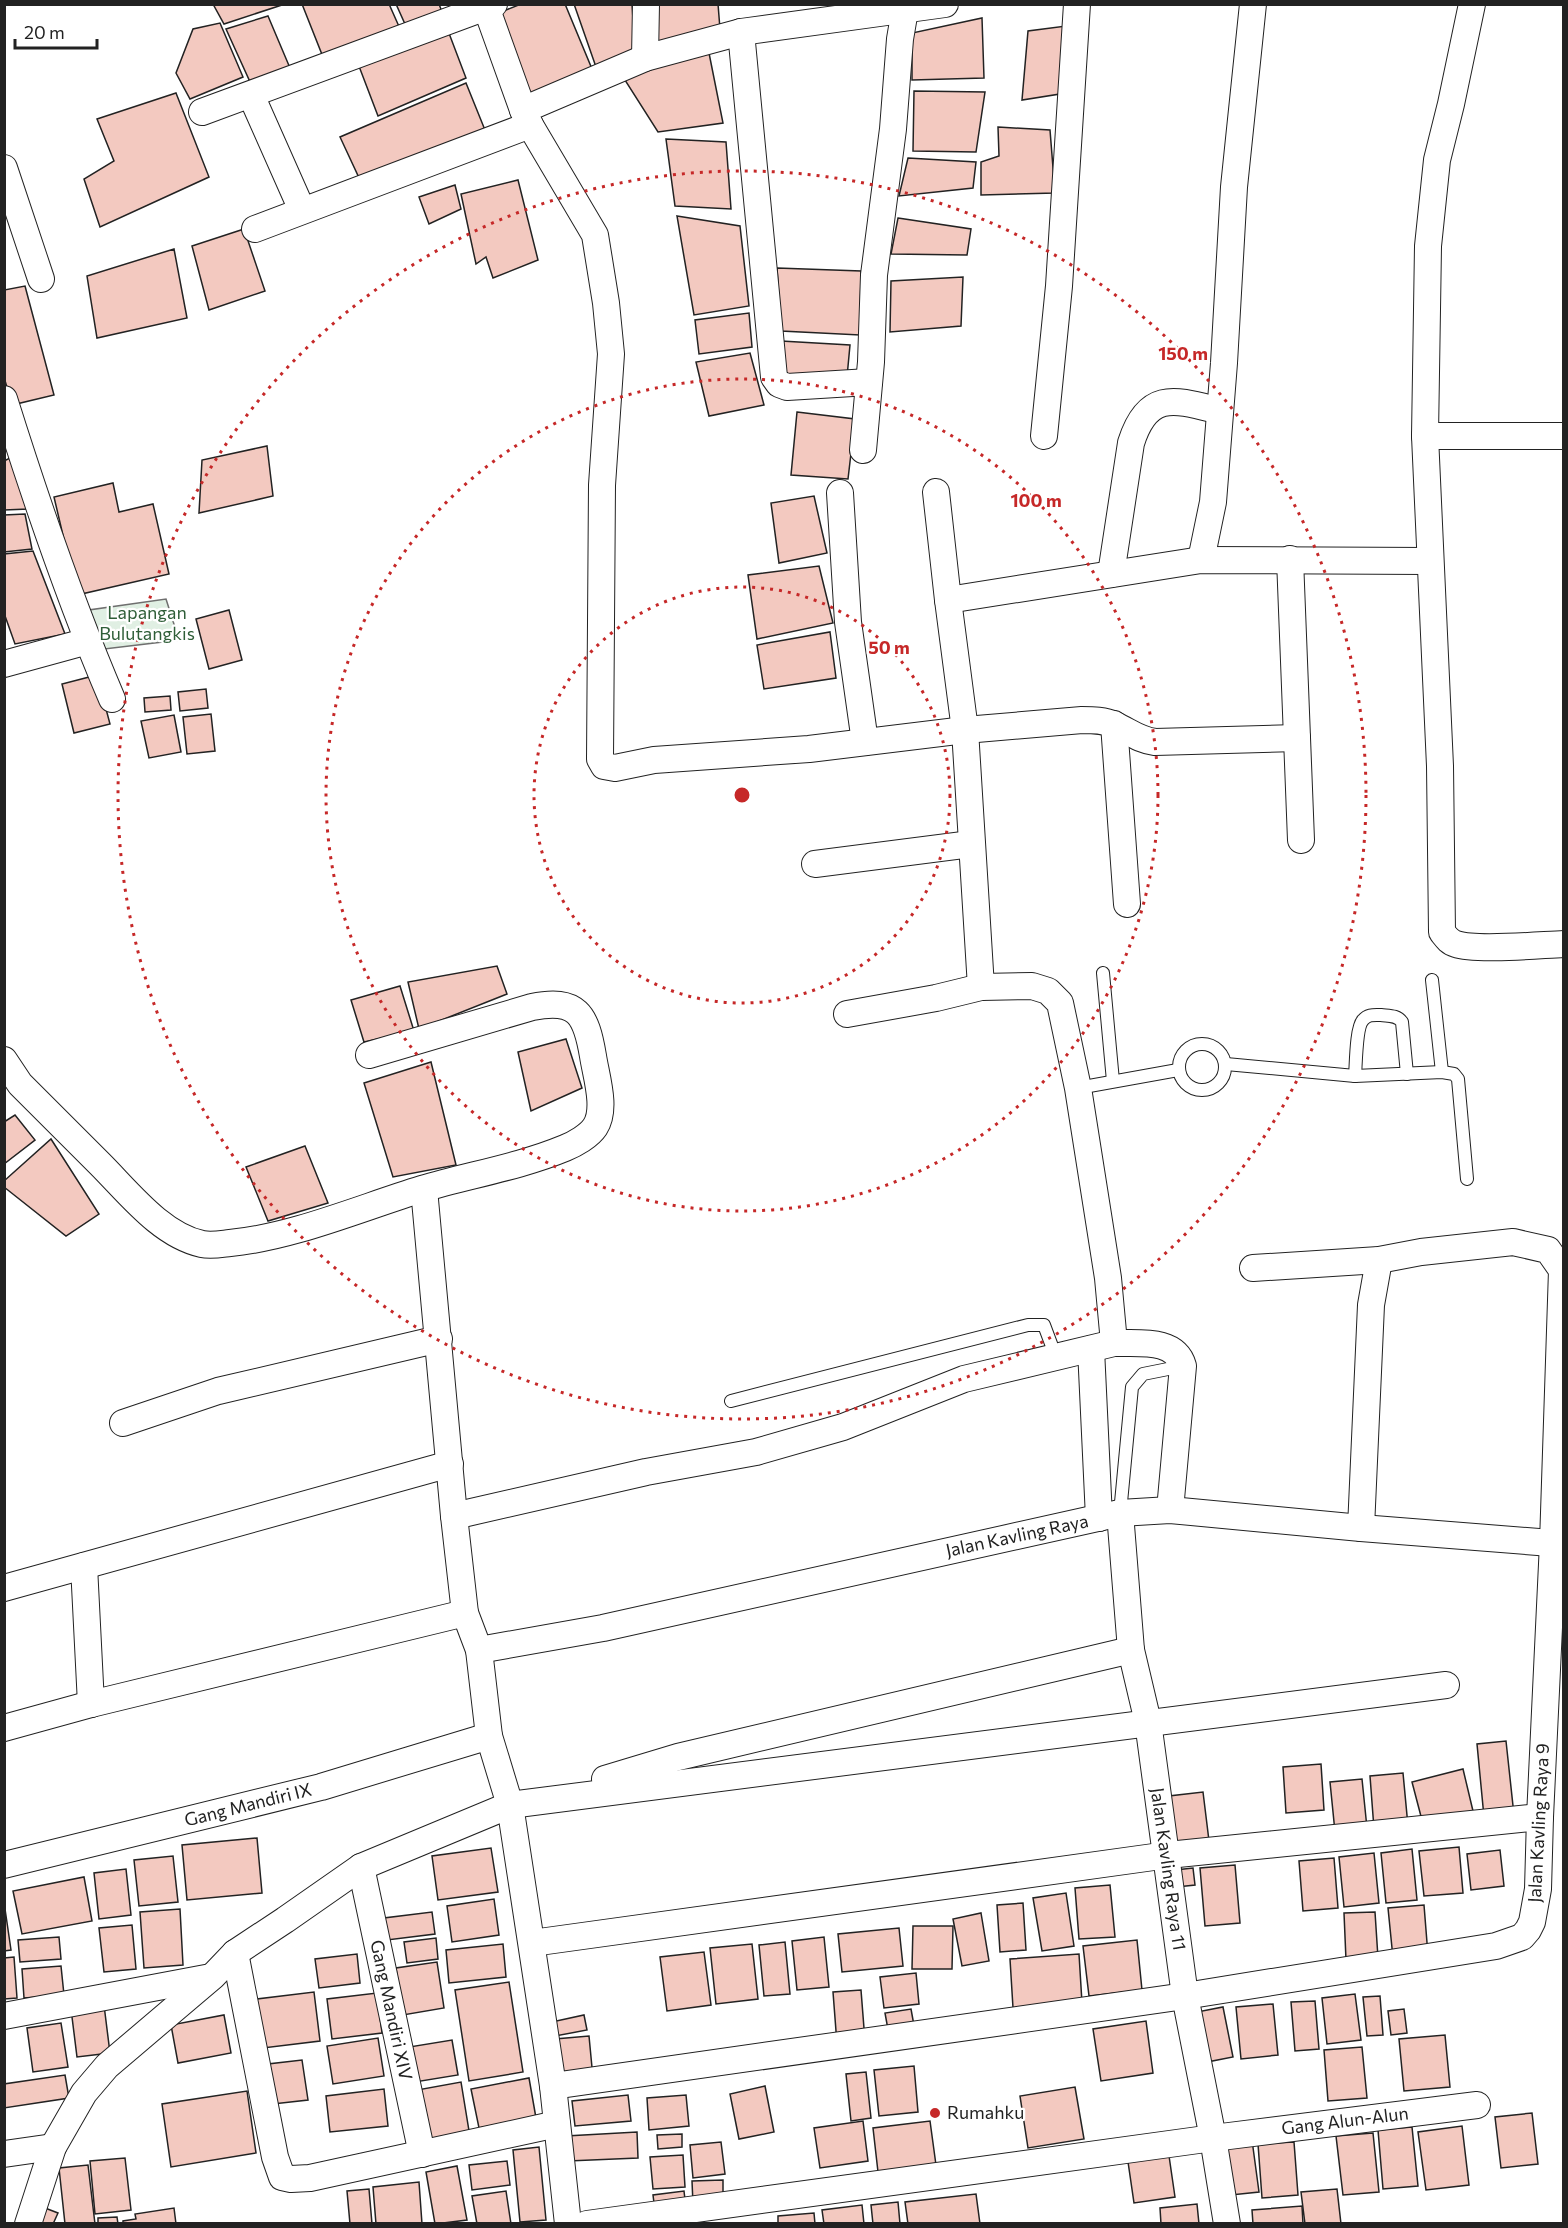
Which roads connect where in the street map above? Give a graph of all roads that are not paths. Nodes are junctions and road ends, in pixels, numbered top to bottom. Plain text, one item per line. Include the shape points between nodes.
1 (646, 4) edge
2 (945, 4) edge
3 (1077, 4) edge
4 (1253, 4) edge
5 (1472, 4) edge
6 (488, 5) edge
7 (906, 7) edge
8 (741, 32) junction
9 (645, 58) junction
10 (251, 95) junction
11 (202, 112) dead end
12 (526, 117) junction
13 (4, 168) edge
14 (302, 210) junction
15 (255, 229) dead end
16 (40, 279) dead end
17 (869, 382) junction
18 (4, 399) edge
19 (1220, 411) junction
20 (1044, 436) dead end
21 (1425, 436) junction
22 (1563, 436) edge
23 (863, 450) dead end
24 (936, 492) dead end
25 (840, 493) dead end
26 (1290, 559) junction
27 (1201, 560) junction
28 (1430, 561) junction
29 (1110, 574) junction
30 (948, 600) junction
31 (88, 641) junction
32 (4, 664) edge
33 (112, 699) dead end
34 (1114, 724) junction
35 (965, 730) junction
36 (1296, 738) junction
37 (865, 742) junction
38 (1301, 840) dead end
39 (971, 844) junction
40 (815, 864) dead end
41 (1127, 904) dead end
42 (1563, 944) edge
43 (1103, 973) dead end
44 (1432, 980) dead end
45 (981, 987) junction
46 (847, 1014) dead end
47 (369, 1055) dead end
48 (4, 1060) edge
49 (1226, 1064) junction
50 (1178, 1070) junction
51 (1442, 1072) junction
52 (1407, 1074) junction
53 (1355, 1076) junction
54 (1113, 1081) junction
55 (1078, 1088) junction
56 (1467, 1179) dead end
57 (424, 1189) junction
58 (1379, 1260) junction
59 (1253, 1268) dead end
60 (439, 1339) junction
61 (1102, 1346) junction
62 (1056, 1357) junction
63 (1183, 1366) junction
64 (731, 1401) dead end
65 (123, 1423) dead end
66 (450, 1464) junction
67 (1170, 1510) junction
68 (1110, 1515) junction
69 (454, 1516) junction
70 (1361, 1528) junction
71 (1558, 1544) edge
72 (84, 1566) junction
73 (4, 1588) edge
74 (465, 1613) junction
75 (479, 1650) junction
76 (1131, 1650) junction
77 (1446, 1685) dead end
78 (91, 1704) junction
79 (1148, 1722) junction
80 (4, 1728) edge
81 (489, 1736) junction
82 (680, 1769) junction
83 (510, 1805) junction
84 (1540, 1816) junction
85 (1168, 1855) junction
86 (4, 1865) edge
87 (361, 1867) junction
88 (532, 1943) junction
89 (235, 1953) junction
90 (213, 1976) junction
91 (1185, 1996) junction
92 (4, 2016) edge
93 (553, 2086) junction
94 (1477, 2105) dead end
95 (557, 2124) junction
96 (1213, 2138) junction
97 (53, 2147) junction
98 (4, 2154) edge
99 (422, 2154) junction
100 (28, 2223) edge
101 (568, 2223) edge
102 (586, 2223) edge
103 (1227, 2223) edge

1 - 9 street
2 - 7 street
3 - 20 street via 1059,286
4 - 19 street via 1234,187
5 - 21 street via 1437,160 1432,200
6 - 10 street
6 - 12 street
7 - 8 street
7 - 17 street via 874,275
8 - 9 street
8 - 17 street via 774,378 787,387
9 - 12 street
10 - 11 street
10 - 14 street
12 - 14 street
12 - 37 street via 595,235 606,303 611,354 602,485 600,759 604,766 615,768 654,760
13 - 16 street
14 - 15 street
17 - 23 street
18 - 31 street via 37,504
19 - 27 street via 1213,502
19 - 29 street via 1178,401 1150,408 1143,416 1131,443
21 - 22 street
21 - 28 street
24 - 30 street
25 - 37 street via 848,622
26 - 27 street
26 - 28 street
26 - 36 street
27 - 29 street
28 - 42 street via 1440,766 1442,932 1448,941 1473,947
29 - 30 street
30 - 35 street
31 - 32 street
31 - 33 street
34 - 35 street via 1082,720
34 - 36 street via 1142,740 1155,742
34 - 41 street
35 - 37 street
35 - 39 street
36 - 38 street
39 - 40 street
39 - 45 street
43 - 54 lane
44 - 51 lane
45 - 46 street, Jalan Kavling Raya 11
45 - 55 street, Jalan Kavling Raya 11 via 1032,986 1048,991 1060,1003
47 - 57 street via 549,1004 578,1011 585,1024 600,1109 595,1127 567,1148
48 - 57 street via 20,1084 144,1208 185,1239 205,1245 270,1237
49 - 50 lane via 1217,1049 1199,1044 1183,1052
49 - 50 lane via 1221,1082 1205,1091 1187,1086
49 - 53 lane
50 - 54 lane
51 - 52 lane
51 - 56 lane via 1458,1079
52 - 53 lane
52 - 53 lane via 1399,1017 1370,1015 1359,1028
54 - 55 lane
55 - 61 street, Jalan Kavling Raya 11 via 1108,1278
57 - 60 street
58 - 59 street, Jalan Kavling Raya 9
58 - 70 street via 1371,1305
58 - 71 street, Jalan Kavling Raya 9 via 1513,1242 1548,1250 1562,1270
60 - 65 street via 218,1391
60 - 66 street
61 - 62 street
61 - 63 street via 1162,1346 1180,1356
61 - 68 street, Jalan Kavling Raya 11
62 - 64 lane via 1044,1325 1028,1324
62 - 69 street via 964,1379 843,1426 756,1452 646,1472
63 - 67 street
63 - 68 lane via 1143,1374 1132,1387
66 - 69 street
66 - 72 street
67 - 68 street, Jalan Kavling Raya
67 - 70 street, Jalan Kavling Raya
68 - 75 street, Jalan Kavling Raya via 603,1628
68 - 76 street, Jalan Kavling Raya 11
69 - 74 street
70 - 71 street, Jalan Kavling Raya
71 - 84 street, Jalan Kavling Raya 9
72 - 73 street
72 - 78 street
74 - 75 street
74 - 78 street
75 - 81 street
76 - 79 street, Jalan Kavling Raya 11
76 - 82 street
77 - 79 street
78 - 80 street
79 - 82 street
79 - 85 street, Jalan Kavling Raya 11
81 - 83 street
81 - 86 street, Gang Mandiri IX via 321,1786
82 - 83 street via 567,1796
83 - 87 street
83 - 88 street
84 - 85 street
84 - 91 street, Jalan Kavling Raya 9 via 1538,1889 1532,1922 1522,1937 1496,1946
85 - 88 street
85 - 91 street, Jalan Kavling Raya 11
87 - 89 street
87 - 99 street, Gang Mandiri XIV
88 - 93 street
89 - 90 street
89 - 99 street via 282,2177 310,2178
90 - 92 street
90 - 97 street via 107,2066 84,2092
91 - 93 street, Jalan Kavling Raya 9
91 - 96 street, Jalan Kavling Raya 11
93 - 95 street
94 - 96 street, Gang Alun-Alun
95 - 99 street
95 - 101 street
96 - 102 street, Gang Alun-Alun
96 - 103 street, Jalan Kavling Raya 11
97 - 98 street
97 - 100 street

